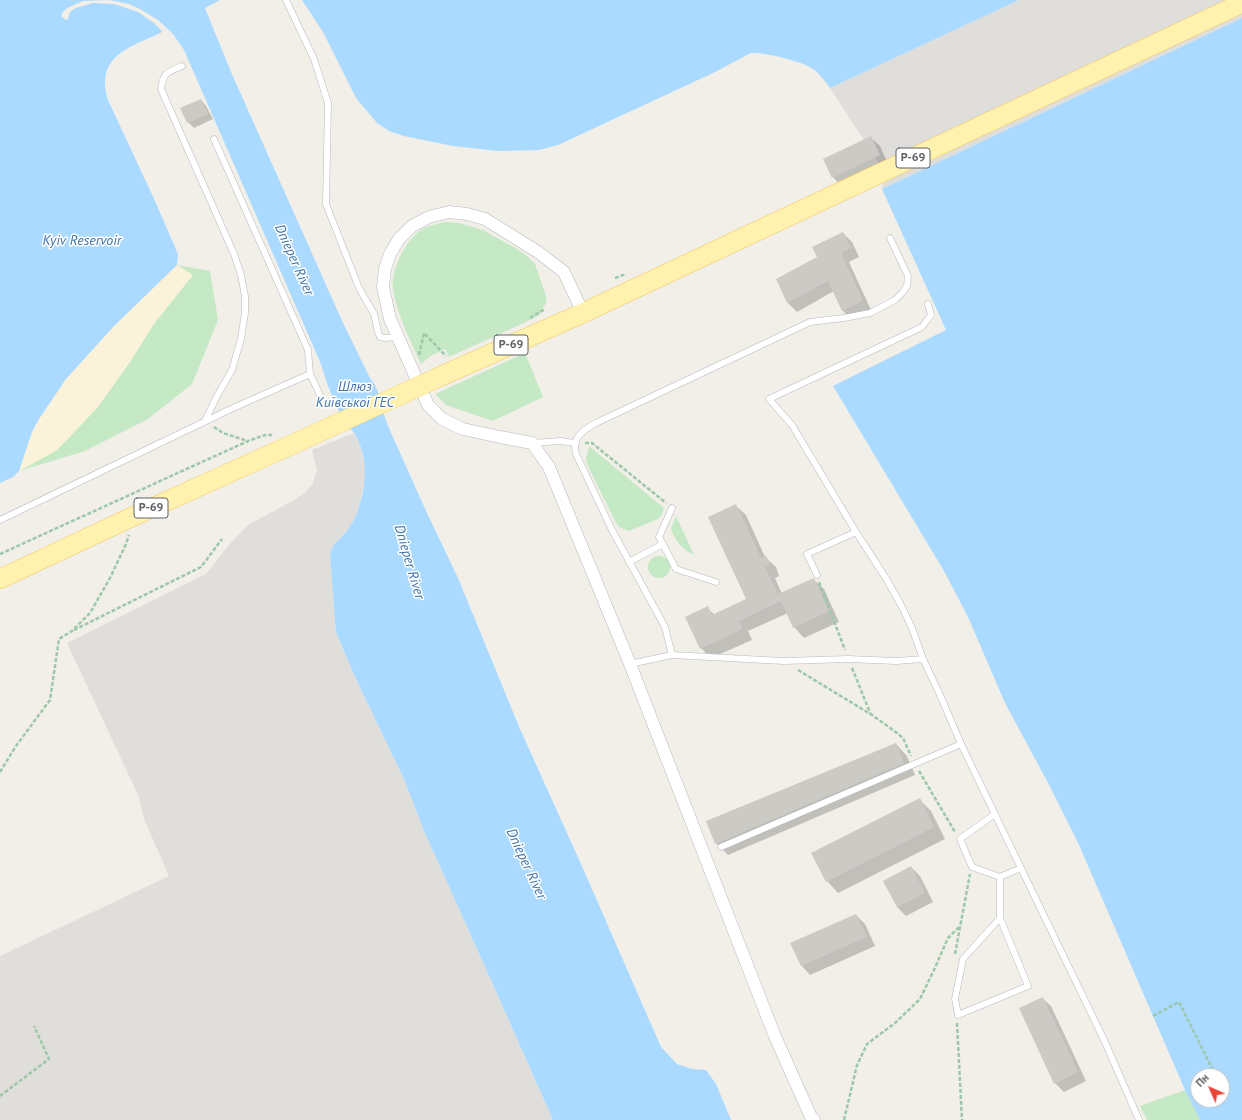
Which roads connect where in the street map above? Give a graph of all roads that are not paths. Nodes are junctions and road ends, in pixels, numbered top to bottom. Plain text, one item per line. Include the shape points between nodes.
1 (286, 0) edge
2 (1242, 3) edge
3 (182, 66) dead end
4 (214, 139) dead end
5 (890, 238) dead end
6 (928, 304) dead end
7 (583, 313) junction
8 (398, 338) junction
9 (310, 374) junction
10 (321, 397) dead end
11 (205, 421) junction
12 (532, 443) junction
13 (575, 443) junction
14 (672, 508) road end
15 (0, 520) edge
16 (856, 532) junction
17 (663, 544) junction
18 (629, 562) junction
19 (816, 576) road end
20 (0, 579) edge
21 (716, 582) dead end
22 (672, 655) junction
23 (923, 659) junction
24 (630, 664) junction
25 (961, 744) junction
26 (995, 814) junction
27 (721, 847) dead end
28 (1021, 868) junction
29 (1000, 877) junction
30 (1000, 918) junction
31 (814, 1120) edge
32 (1139, 1120) edge

1 - 8 lane via 314,60 328,103 326,204 360,288 374,314 380,337
2 - 7 main road, Р-69
3 - 11 lane via 170,71 163,78 161,89 234,254 242,275 245,296 241,339 232,370
4 - 9 lane via 308,350
5 - 13 lane via 909,279 907,286 895,300 870,313 810,322 596,423 585,429
6 - 16 lane via 931,315 922,327 769,399 792,425
7 - 8 street via 564,272 538,252 485,219 449,212 429,217 412,226 399,239 390,254 383,287 390,319
7 - 20 main road, Р-69, bridge
8 - 12 street via 428,405 442,419 463,429
9 - 10 lane
9 - 11 lane
11 - 15 lane
12 - 13 lane
12 - 24 street via 549,467
13 - 18 lane via 576,454
14 - 17 lane via 660,537
16 - 19 lane via 807,554
16 - 23 lane via 902,607
17 - 18 lane
17 - 21 lane via 676,569
18 - 22 lane via 665,627
22 - 23 lane via 784,661
22 - 24 lane
23 - 25 lane
24 - 31 street via 774,1034
25 - 26 lane
25 - 27 lane
26 - 28 lane
26 - 29 lane via 960,839 972,867
28 - 29 lane
28 - 32 lane via 1105,1042
29 - 30 lane
30 - 30 lane via 1028,986 958,1015 955,999 963,959

